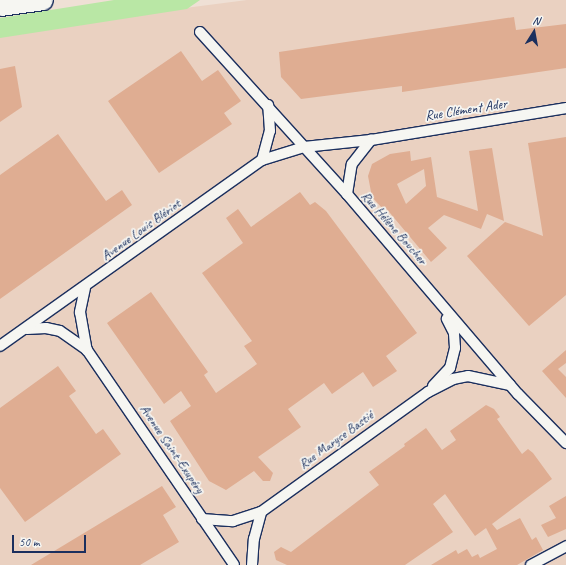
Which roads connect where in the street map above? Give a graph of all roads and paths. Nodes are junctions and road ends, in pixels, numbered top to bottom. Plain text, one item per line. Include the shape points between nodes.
1 (43, 0) edge
2 (0, 6) edge
3 (200, 32) dead end
4 (268, 105) junction
5 (566, 108) edge
6 (371, 140) junction
7 (304, 147) junction
8 (262, 160) junction
9 (347, 194) junction
10 (85, 288) junction
11 (440, 304) junction
12 (27, 329) junction
13 (0, 346) edge
14 (87, 350) junction
15 (510, 386) junction
16 (428, 392) junction
17 (566, 442) edge
18 (261, 512) junction
19 (202, 519) junction
20 (566, 546) edge
21 (234, 565) edge
22 (252, 565) edge
23 (531, 565) edge

1 - 2 highway
3 - 4 street, Rue Hélène Boucher
4 - 7 street, Rue Hélène Boucher
4 - 8 street via 270,131
5 - 6 street, Rue Clément Ader
6 - 7 street, Rue Clément Ader
6 - 9 street via 352,164
7 - 8 street, Avenue Louis Blériot
7 - 9 street, Rue Hélène Boucher
8 - 10 street, Avenue Louis Blériot
9 - 11 street, Rue Hélène Boucher
10 - 12 street, Avenue Louis Blériot
10 - 14 street, Avenue Saint-Exupéry via 80,312
11 - 15 street, Rue Hélène Boucher
11 - 16 street, Rue Maryse Bastié via 454,333 455,348 450,368
12 - 13 street, Avenue Louis Blériot
12 - 14 street, Avenue Saint-Exupéry via 46,328 60,331
14 - 19 street, Avenue Saint-Exupéry
15 - 16 street, Rue Maryse Bastié via 468,376 453,379
15 - 17 street, Rue Hélène Boucher
16 - 18 street, Rue Maryse Bastié
18 - 19 street, Rue Maryse Bastié via 233,521
18 - 22 street via 254,539
19 - 21 street, Avenue Saint-Exupéry
20 - 23 street

